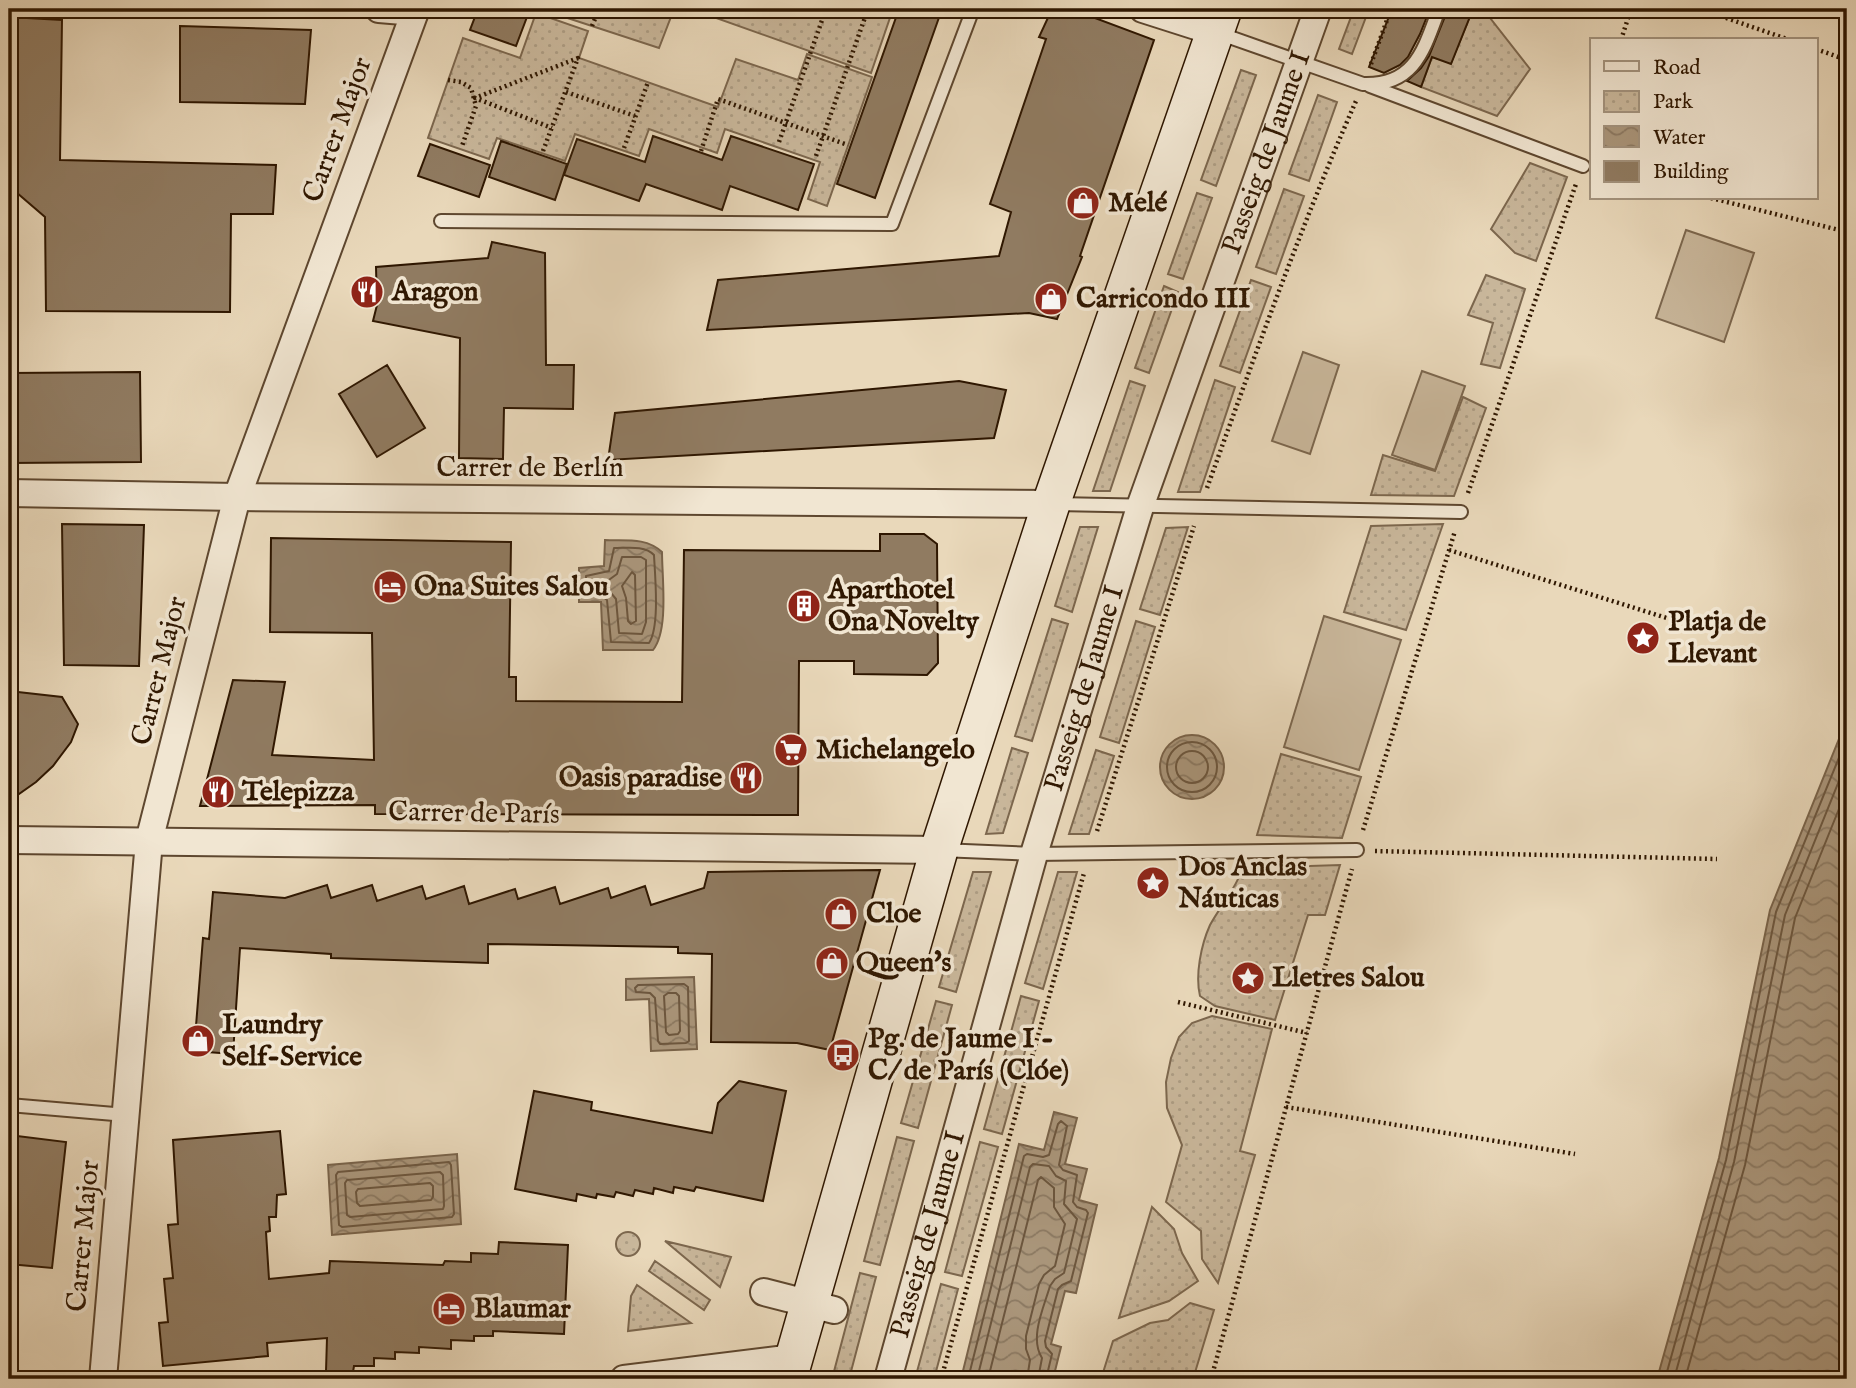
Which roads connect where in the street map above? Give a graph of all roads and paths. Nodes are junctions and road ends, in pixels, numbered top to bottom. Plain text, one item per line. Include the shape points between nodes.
1 (379, 9) edge
2 (599, 9) edge
3 (826, 9) edge
4 (868, 9) edge
5 (973, 9) edge
6 (1143, 9) edge
7 (1318, 9) edge
8 (1391, 9) edge
9 (1439, 9) edge
10 (1630, 9) edge
11 (1700, 9) edge
12 (415, 10) edge
13 (1219, 20) edge
14 (592, 26) dead end
15 (1622, 38) edge
16 (1784, 38) edge
17 (1818, 50) edge
18 (1847, 60) edge
19 (1298, 62) junction
20 (449, 80) dead end
21 (648, 82) dead end
22 (1363, 84) junction
23 (566, 92) junction
24 (475, 98) junction
25 (635, 116) junction
26 (786, 123) junction
27 (552, 128) junction
28 (823, 136) junction
29 (779, 142) dead end
30 (848, 145) dead end
31 (462, 146) dead end
32 (624, 148) dead end
33 (543, 151) dead end
34 (701, 151) dead end
35 (816, 156) dead end
36 (1583, 166) joint
37 (1718, 200) edge
38 (441, 220) dead end
39 (1847, 232) edge
40 (9, 493) edge
41 (237, 497) junction
42 (1051, 504) junction
43 (1140, 507) junction
44 (1200, 508) junction
45 (1461, 512) junction
46 (1450, 550) junction
47 (1686, 624) dead end
48 (9, 840) edge
49 (149, 841) junction
50 (939, 850) junction
51 (1357, 850) junction
52 (1090, 853) junction
53 (1034, 854) junction
54 (1717, 859) dead end
55 (1178, 1002) dead end
56 (1307, 1033) junction
57 (9, 1105) edge
58 (1286, 1107) junction
59 (126, 1115) junction
60 (1575, 1154) dead end
61 (764, 1292) dead end
62 (822, 1307) junction
63 (791, 1368) edge
64 (103, 1379) edge
65 (624, 1379) edge
66 (888, 1379) edge
67 (941, 1379) edge
68 (1211, 1379) edge

1 - 12 street
2 - 14 path
3 - 26 path
4 - 28 path
5 - 38 lane via 892,224
6 - 13 street
7 - 19 street, Passeig de Jaume I
8 - 22 path
9 - 22 lane via 1414,65 1390,81
10 - 15 path
11 - 16 path
12 - 41 street, Carrer Major
13 - 19 lane
13 - 42 street
17 - 18 path
19 - 22 lane
19 - 43 street, Passeig de Jaume I
20 - 24 path via 471,88
21 - 25 path
22 - 36 lane
22 - 44 path via 1287,269
23 - 24 path via 578,58
23 - 25 path
23 - 27 path
24 - 27 path
24 - 31 path
25 - 32 path
26 - 28 path
26 - 29 path
26 - 34 path via 718,99
27 - 33 path
28 - 30 path
28 - 35 path
36 - 45 path
37 - 39 path
40 - 41 street, Carrer de Berlín
41 - 42 street, Carrer de Berlín
41 - 49 street, Carrer Major
42 - 43 lane
42 - 50 street
43 - 44 lane
43 - 53 street, Passeig de Jaume I
44 - 45 lane
44 - 52 path
45 - 46 path
46 - 47 path
46 - 51 path
48 - 49 street, Carrer de París
49 - 50 street, Carrer de París
49 - 59 street, Carrer Major
50 - 53 lane
50 - 62 street
51 - 52 lane
51 - 54 path
51 - 56 path
52 - 53 lane
52 - 67 path
53 - 66 street, Passeig de Jaume I
55 - 56 path
56 - 58 path
57 - 59 lane
58 - 60 path
58 - 68 path
59 - 64 street, Carrer Major
61 - 62 street
62 - 63 street
63 - 65 street

